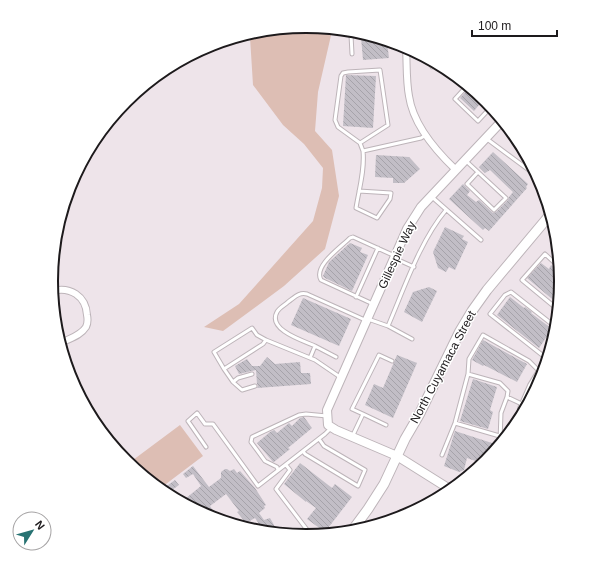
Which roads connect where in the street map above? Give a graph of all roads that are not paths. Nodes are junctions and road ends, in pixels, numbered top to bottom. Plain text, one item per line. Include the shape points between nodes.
1 (351, 37) edge
2 (352, 54) dead end
3 (406, 55) edge
4 (464, 90) edge
5 (487, 111) edge
6 (499, 125) edge
7 (426, 135) junction
8 (486, 138) junction
9 (360, 143) junction
10 (363, 151) junction
11 (465, 160) junction
12 (527, 169) edge
13 (456, 170) junction
14 (478, 172) junction
15 (359, 191) junction
16 (431, 196) junction
17 (446, 210) junction
18 (546, 218) edge
19 (481, 240) dead end
20 (378, 248) junction
21 (395, 257) junction
22 (554, 262) edge
23 (414, 267) junction
24 (58, 290) edge
25 (356, 297) junction
26 (374, 305) junction
27 (553, 306) edge
28 (368, 320) junction
29 (551, 323) edge
30 (388, 326) junction
31 (412, 339) dead end
32 (266, 340) junction
33 (65, 341) edge
34 (315, 346) junction
35 (336, 356) dead end
36 (543, 356) edge
37 (310, 358) junction
38 (392, 361) dead end
39 (224, 369) junction
40 (538, 369) edge
41 (252, 374) dead end
42 (468, 374) junction
43 (342, 378) junction
44 (233, 382) junction
45 (255, 386) dead end
46 (507, 397) junction
47 (521, 406) edge
48 (327, 413) junction
49 (363, 414) junction
50 (455, 423) junction
51 (386, 425) dead end
52 (332, 427) junction
53 (501, 435) edge
54 (352, 437) junction
55 (499, 438) edge
56 (319, 439) junction
57 (206, 447) dead end
58 (303, 451) junction
59 (442, 455) dead end
60 (396, 456) junction
61 (286, 465) junction
62 (278, 470) junction
63 (446, 487) edge
64 (358, 524) edge
65 (308, 530) edge

1 - 2 lane
3 - 7 street via 409,97
4 - 5 lane via 455,99 478,121
6 - 8 street, Gillespie Way
7 - 10 lane
7 - 13 street
8 - 11 street, Gillespie Way
8 - 12 lane
9 - 9 lane via 388,125 380,70 348,72 341,76 335,120 338,127
9 - 10 lane
10 - 15 lane via 364,163
11 - 13 street, Gillespie Way
11 - 14 lane
13 - 16 street, Gillespie Way
14 - 14 lane via 506,198 494,210 467,184
15 - 15 lane via 356,208 377,218 390,199 391,193
16 - 17 lane
16 - 21 street, Gillespie Way via 407,229
17 - 19 lane
17 - 23 lane via 430,231
18 - 60 main road, North Cuyamaca Street via 486,290 472,311
20 - 21 lane
20 - 25 lane
20 - 25 lane via 356,238 350,238 320,271 321,280
21 - 23 lane
21 - 26 street, Gillespie Way
22 - 27 lane via 545,254 522,280
23 - 30 lane
24 - 33 street via 72,291 80,296 85,303 88,323 80,334
25 - 26 lane
26 - 28 street, Gillespie Way
28 - 30 lane
28 - 34 lane via 300,293 279,310 276,320 283,332
28 - 43 street, Gillespie Way
29 - 36 lane via 511,292 505,295 490,314
30 - 31 lane
32 - 37 lane
32 - 39 lane
32 - 39 lane via 257,335 252,328 214,352
34 - 35 lane
34 - 37 lane
37 - 43 lane
38 - 49 lane via 378,355 352,409
39 - 44 lane
40 - 42 lane via 482,334 469,359
41 - 44 lane
42 - 46 lane via 500,383 508,391
42 - 50 lane
43 - 48 street, Gillespie Way
44 - 45 lane via 242,390
46 - 47 lane
46 - 53 lane via 501,413
48 - 52 street via 328,425
48 - 62 lane via 299,415 252,437 251,442 265,461
49 - 51 lane
49 - 54 lane
50 - 55 lane
50 - 59 lane
52 - 54 street
52 - 56 lane
54 - 60 street
56 - 58 lane
56 - 58 lane via 324,446 366,470 358,486
57 - 62 lane via 188,421 197,413 205,424 213,424 258,486
58 - 61 lane
60 - 63 street
60 - 64 main road, North Cuyamaca Street via 384,484
61 - 62 lane
61 - 65 lane via 290,470 276,488

